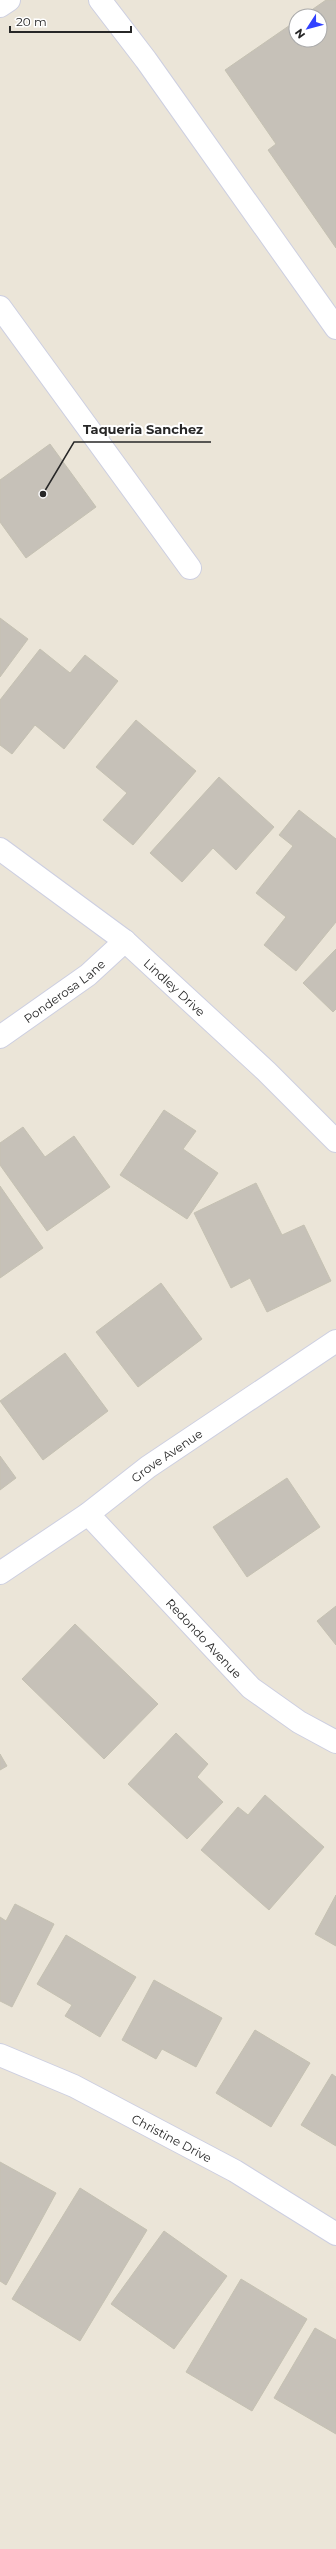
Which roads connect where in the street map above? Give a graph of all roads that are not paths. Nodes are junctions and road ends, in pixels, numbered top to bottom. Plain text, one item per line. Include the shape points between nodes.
1 (9, 0) edge
2 (100, 0) edge
3 (0, 6) edge
4 (0, 307) edge
5 (336, 328) edge
6 (190, 568) dead end
7 (0, 849) edge
8 (125, 942) junction
9 (0, 1038) edge
10 (336, 1141) edge
11 (336, 1341) edge
12 (88, 1514) junction
13 (0, 1573) edge
14 (336, 1742) edge
15 (0, 2055) edge
16 (336, 2234) edge

1 - 3 street
2 - 5 street via 146,60
4 - 6 street
7 - 8 street, Lindley Drive
8 - 9 street, Ponderosa Lane via 88,975
8 - 10 street, Lindley Drive via 266,1071
11 - 12 street, Grove Avenue via 148,1467
12 - 13 street, Grove Avenue
12 - 14 street, Redondo Avenue via 251,1688 299,1722
15 - 16 street, Christine Drive via 74,2086 236,2171

